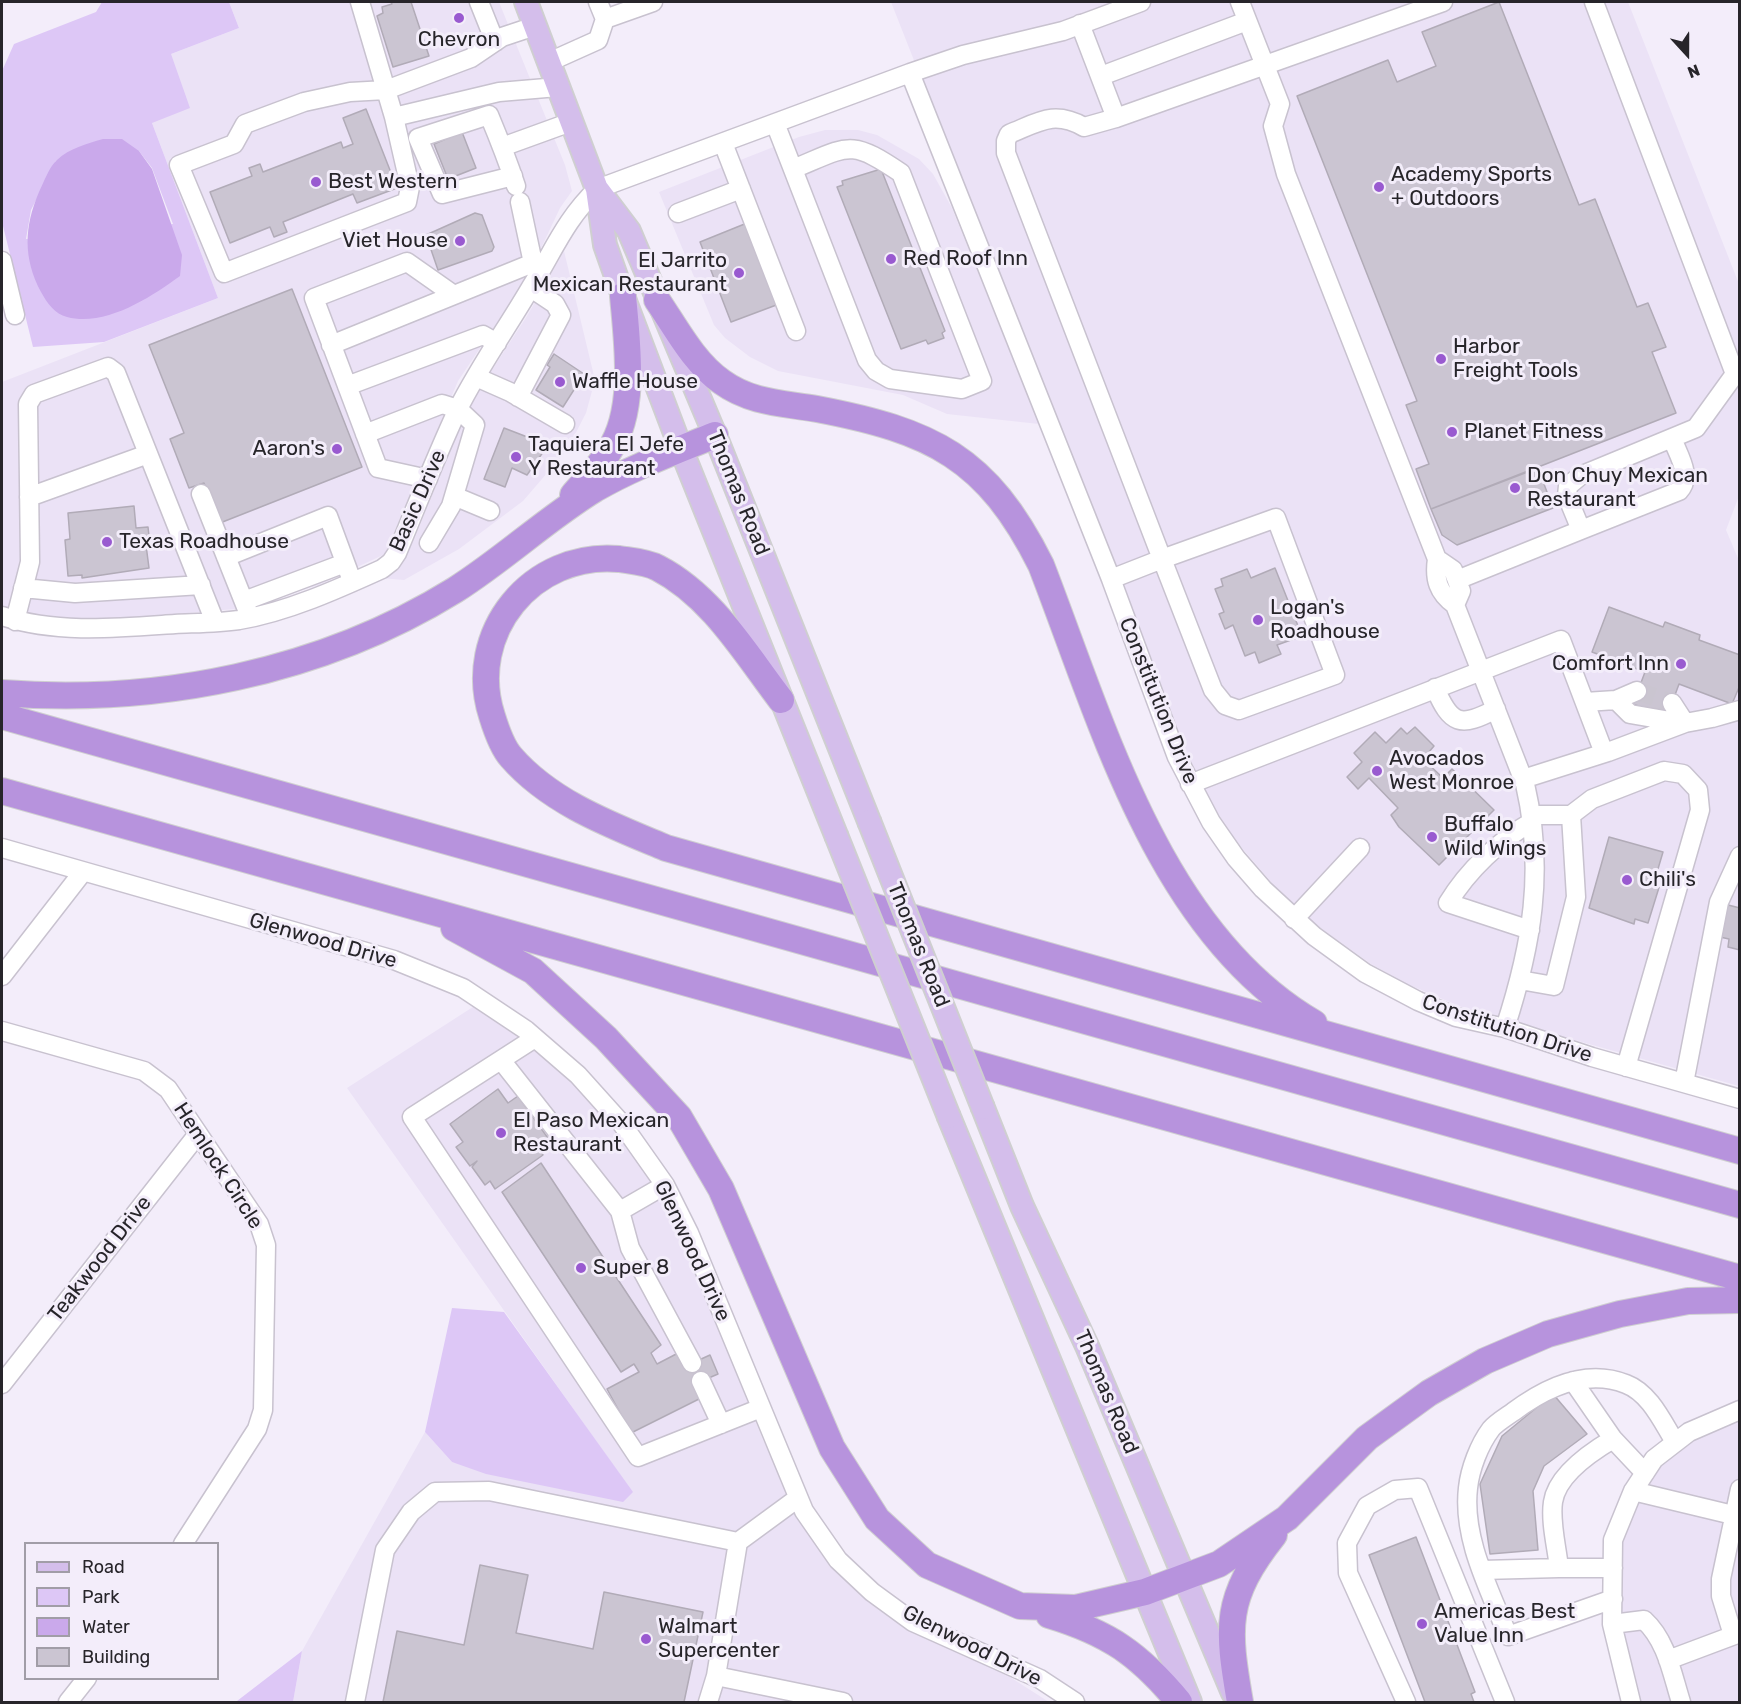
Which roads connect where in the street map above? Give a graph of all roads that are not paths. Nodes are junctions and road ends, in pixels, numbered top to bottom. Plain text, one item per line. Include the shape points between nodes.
1 (360, 2) edge
2 (479, 2) edge
3 (525, 2) edge
4 (598, 2) edge
5 (653, 2) edge
6 (1141, 2) edge
7 (1240, 2) edge
8 (1443, 2) edge
9 (1594, 2) edge
10 (618, 11) edge
11 (1247, 21) junction
12 (1080, 24) junction
13 (535, 26) junction
14 (495, 42) junction
15 (549, 62) junction
16 (1265, 65) junction
17 (910, 74) junction
18 (1101, 76) junction
19 (558, 87) junction
20 (386, 90) junction
21 (394, 117) junction
22 (1116, 118) junction
23 (572, 122) junction
24 (776, 123) junction
25 (723, 143) junction
26 (502, 147) junction
27 (793, 169) junction
28 (516, 188) junction
29 (597, 189) junction
30 (741, 189) junction
31 (678, 213) dead end
32 (2, 261) edge
33 (534, 275) junction
34 (454, 295) junction
35 (623, 296) junction
36 (657, 300) junction
37 (15, 315) dead end
38 (796, 331) dead end
39 (497, 343) junction
40 (331, 345) junction
41 (476, 377) junction
42 (347, 386) junction
43 (518, 397) junction
44 (458, 409) junction
45 (565, 424) dead end
46 (365, 434) junction
47 (715, 435) junction
48 (1672, 438) junction
49 (681, 449) junction
50 (148, 454) junction
51 (428, 479) junction
52 (201, 494) dead end
53 (454, 496) junction
54 (29, 497) junction
55 (490, 511) dead end
56 (555, 517) junction
57 (1581, 530) junction
58 (429, 543) dead end
59 (226, 557) junction
60 (1162, 559) junction
61 (1437, 559) junction
62 (345, 562) junction
63 (1111, 579) junction
64 (1457, 580) junction
65 (352, 581) junction
66 (201, 585) junction
67 (23, 588) junction
68 (1455, 605) junction
69 (247, 609) junction
70 (8, 618) edge
71 (215, 622) junction
72 (1481, 670) junction
73 (1435, 688) junction
74 (1637, 691) tunnel mouth
75 (2, 693) edge
76 (781, 699) junction
77 (1616, 700) junction
78 (1585, 702) junction
79 (1671, 703) tunnel mouth
80 (1496, 709) junction
81 (1740, 710) edge
82 (2, 716) edge
83 (1685, 723) junction
84 (1604, 753) junction
85 (1523, 779) junction
86 (1190, 784) junction
87 (2, 791) edge
88 (1571, 815) junction
89 (1533, 818) junction
90 (2, 848) edge
91 (1360, 848) dead end
92 (1740, 856) edge
93 (82, 873) junction
94 (414, 907) junction
95 (1294, 919) junction
96 (1530, 930) junction
97 (2, 976) edge
98 (1520, 980) junction
99 (1504, 1028) junction
100 (2, 1031) edge
101 (535, 1038) junction
102 (1358, 1044) junction
103 (501, 1060) junction
104 (1626, 1067) junction
105 (1684, 1083) junction
106 (1740, 1099) edge
107 (198, 1134) junction
108 (1740, 1151) edge
109 (665, 1185) junction
110 (1740, 1205) edge
111 (620, 1211) junction
112 (1740, 1278) edge
113 (1740, 1300) edge
114 (692, 1363) dead end
115 (701, 1381) dead end
116 (1574, 1381) junction
117 (2, 1384) edge
118 (761, 1408) junction
119 (1740, 1410) edge
120 (721, 1424) junction
121 (1613, 1438) junction
122 (1675, 1442) junction
123 (1645, 1473) junction
124 (1740, 1489) edge
125 (1633, 1491) junction
126 (798, 1498) junction
127 (1733, 1515) junction
128 (1287, 1518) junction
129 (184, 1542) edge
130 (738, 1542) junction
131 (1559, 1568) junction
132 (1613, 1568) junction
133 (1482, 1570) junction
134 (1185, 1577) junction
135 (1145, 1592) junction
136 (1613, 1599) junction
137 (1020, 1606) junction
138 (1612, 1624) junction
139 (1736, 1634) edge
140 (1668, 1660) junction
141 (716, 1676) junction
142 (85, 1680) edge
143 (68, 1702) edge
144 (355, 1702) edge
145 (708, 1702) edge
146 (843, 1702) edge
147 (1075, 1702) edge
148 (1179, 1702) edge
149 (1190, 1702) edge
150 (1239, 1702) edge
151 (1406, 1702) edge
152 (1505, 1702) edge
153 (1631, 1702) edge
154 (1681, 1702) edge

1 - 20 street
2 - 14 street
3 - 13 main road, Thomas Road
4 - 10 street
5 - 10 street
6 - 12 street
7 - 11 street
8 - 16 street
9 - 48 street via 1735,374 1696,428
10 - 15 street via 598,40
11 - 16 street
11 - 18 street
12 - 17 street
12 - 18 street
13 - 14 street
13 - 15 main road, Thomas Road
14 - 20 street via 471,58
15 - 19 main road, Thomas Road
16 - 22 street
16 - 61 street via 1280,104 1273,126 1286,174
17 - 24 street
17 - 63 street, Constitution Drive
18 - 22 street
19 - 21 street via 499,92
19 - 23 main road, Thomas Road
20 - 21 street
20 - 21 street via 350,92 304,102 245,124 234,144 179,165 224,273 407,202 410,187
22 - 60 street via 1084,127 1069,118 1052,117 1009,134 1006,153
23 - 26 street
23 - 29 main road, Thomas Road
24 - 25 street
24 - 27 street
25 - 29 street
25 - 30 street
26 - 28 street
26 - 28 street via 489,115 418,138 442,194
27 - 27 street via 867,360 876,371 890,379 962,389 982,381 901,173 871,153 855,148 839,150
28 - 33 street
29 - 33 street, Basic Drive via 565,225
29 - 35 main road, Thomas Road via 605,245
29 - 36 main road, Thomas Road via 629,231
30 - 31 street
30 - 38 street
32 - 37 street
33 - 34 street
33 - 39 street, Basic Drive
33 - 43 street via 561,315
34 - 40 street
34 - 40 street via 407,262 314,298
35 - 49 main road, Thomas Road
35 - 56 highway via 630,371 624,411 610,450
36 - 47 main road, Thomas Road
36 - 102 highway via 694,355 720,381 740,393 770,404 857,418 921,436 976,473 1004,502 1041,565 1132,797 1181,890 1241,966 1269,991 1294,1012
39 - 41 street, Basic Drive
39 - 42 street via 483,335
40 - 42 street
41 - 43 street
41 - 44 street, Basic Drive
42 - 46 street
43 - 45 street
44 - 46 street via 442,404
44 - 51 street, Basic Drive
44 - 53 street via 475,425
46 - 51 street via 378,468
47 - 49 highway
47 - 134 main road, Thomas Road, bridge via 1023,1206
48 - 57 street via 1580,476 1568,486 1567,496
48 - 57 street via 1686,475 1679,491
49 - 56 highway via 630,470
49 - 76 main road, Thomas Road
50 - 54 street
50 - 54 street via 116,373 108,367 34,394 28,404
50 - 66 street
51 - 65 street, Basic Drive via 392,562
52 - 59 street
53 - 55 street
53 - 58 street
54 - 67 street via 30,562
56 - 75 highway via 454,591 352,640 261,672 176,688 96,695
57 - 64 street
59 - 62 street via 328,516
59 - 69 street
60 - 60 street via 1276,518 1335,675 1239,710 1225,705 1213,690
60 - 63 street
61 - 64 street via 1453,570
61 - 68 street via 1435,575 1443,596
62 - 65 street
62 - 69 street
63 - 86 street, Constitution Drive
64 - 68 street via 1461,591
65 - 69 street, Basic Drive
66 - 67 street via 75,592
66 - 71 street
67 - 70 street
68 - 72 street
69 - 71 street, Basic Drive
70 - 71 street, Basic Drive via 66,628
72 - 73 street
72 - 78 street via 1561,640
72 - 80 street
73 - 80 street via 1445,710 1456,719 1472,722
73 - 86 street
74 - 77 street
76 - 102 highway via 713,612 686,586 657,567 600,558 569,564 540,577 515,600 490,643 485,676 486,697 496,729 510,756 566,802 610,825 666,848
76 - 135 main road, Thomas Road, bridge via 948,1117
77 - 78 street
77 - 83 street via 1630,714
78 - 84 street
79 - 83 street
80 - 85 street
81 - 83 street
82 - 110 highway
83 - 84 street
84 - 85 street
85 - 89 street
86 - 95 street, Constitution Drive via 1236,858
87 - 94 highway
88 - 89 street
88 - 98 street via 1576,897 1554,986
88 - 104 street via 1592,799 1664,771 1683,774 1698,790 1700,810
89 - 96 street via 1536,863
89 - 96 street via 1468,876 1448,903
90 - 93 street, Glenwood Drive
91 - 95 street
92 - 105 street via 1719,902
93 - 97 street
93 - 101 street, Glenwood Drive via 394,960 462,988
94 - 112 highway
94 - 137 highway via 533,971 606,1038 679,1117 721,1189 832,1448 877,1519 927,1565
95 - 99 street, Constitution Drive via 1339,956 1383,983 1456,1017
96 - 98 street
98 - 99 street
99 - 104 street, Constitution Drive
100 - 107 street, Hemlock Circle via 144,1071 168,1089
101 - 103 street
101 - 109 street, Glenwood Drive via 578,1075 622,1124
102 - 108 highway
103 - 111 street
103 - 120 street via 412,1117 638,1456
104 - 105 street, Constitution Drive
105 - 106 street, Constitution Drive
107 - 117 street, Teakwood Drive
107 - 129 street, Hemlock Circle via 259,1224 266,1245 262,1410 256,1429
109 - 111 street
109 - 118 street, Glenwood Drive
111 - 114 street via 630,1248
113 - 128 highway via 1688,1301 1620,1314 1548,1334 1485,1361 1429,1393 1367,1438
115 - 120 street
116 - 121 street
116 - 122 street via 1603,1378 1629,1385 1651,1404
116 - 133 street via 1563,1382 1492,1428 1472,1467 1469,1524
118 - 120 street
118 - 126 street, Glenwood Drive
119 - 122 street
121 - 123 street
121 - 131 street via 1595,1449 1558,1485 1552,1504
122 - 123 street via 1654,1459
123 - 125 street
124 - 127 street
125 - 127 street
125 - 132 street via 1613,1539
126 - 130 street
126 - 147 street, Glenwood Drive via 838,1560 913,1622 1041,1679
127 - 139 street via 1721,1596
128 - 134 highway via 1219,1564
128 - 150 highway via 1239,1588 1230,1624
130 - 141 street
130 - 144 street via 489,1491 435,1492 411,1512 386,1550
131 - 132 street
131 - 133 street
132 - 136 street
133 - 136 street via 1508,1636
134 - 135 highway
134 - 150 main road, Thomas Road
135 - 137 highway via 1076,1608
135 - 149 main road, Thomas Road
136 - 138 street
137 - 148 highway via 1117,1641
138 - 140 street via 1644,1620 1662,1644
138 - 153 street
139 - 140 street
140 - 154 street
141 - 145 street
141 - 146 street
142 - 143 street
151 - 152 street via 1348,1573 1347,1543 1367,1506 1395,1490 1418,1488

